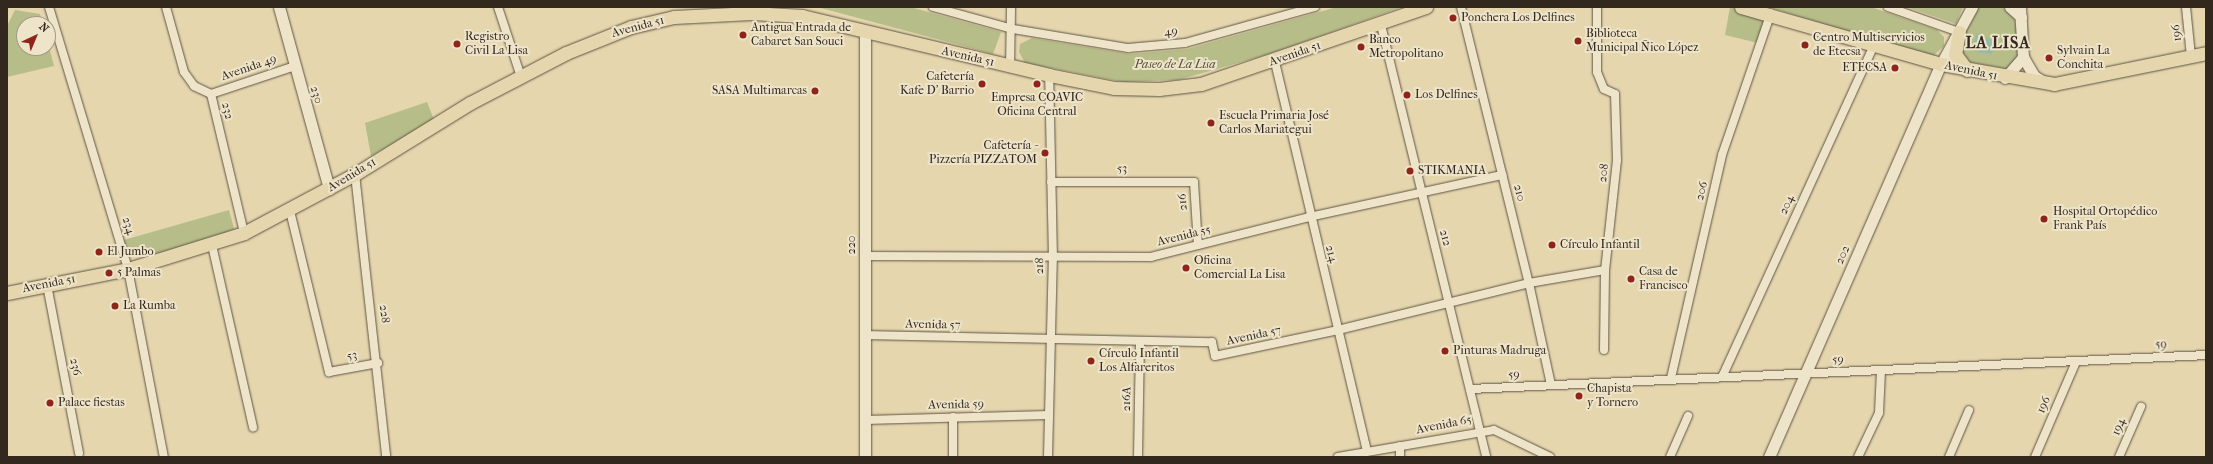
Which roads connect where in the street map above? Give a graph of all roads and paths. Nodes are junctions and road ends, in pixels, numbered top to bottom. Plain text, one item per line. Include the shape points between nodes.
1 (49, 7) edge
2 (166, 7) edge
3 (278, 7) edge
4 (498, 7) edge
5 (933, 7) edge
6 (1011, 7) edge
7 (1315, 7) edge
8 (1425, 7) edge
9 (1461, 7) edge
10 (1597, 7) edge
11 (1741, 7) edge
12 (1888, 7) edge
13 (2010, 7) edge
14 (2186, 7) edge
15 (1971, 8) edge
16 (752, 10) edge
17 (801, 11) edge
18 (2020, 12) edge
19 (1771, 13) junction
20 (1381, 25) junction
21 (1013, 29) junction
22 (865, 32) junction
23 (1959, 32) junction
24 (1874, 45) junction
25 (2206, 53) edge
26 (2191, 56) junction
27 (2023, 57) junction
28 (1275, 62) junction
29 (1941, 64) junction
30 (295, 66) junction
31 (1010, 67) junction
32 (1967, 70) junction
33 (1049, 76) junction
34 (521, 77) junction
35 (2005, 78) junction
36 (2044, 83) junction
37 (211, 94) junction
38 (355, 174) junction
39 (1502, 175) junction
40 (1051, 182) junction
41 (1194, 182) joint
42 (329, 189) junction
43 (1421, 194) junction
44 (290, 211) junction
45 (1309, 217) junction
46 (244, 234) junction
47 (212, 245) junction
48 (1198, 245) junction
49 (865, 256) junction
50 (1053, 259) junction
51 (128, 269) junction
52 (1605, 270) junction
53 (1529, 283) junction
54 (47, 285) junction
55 (7, 293) edge
56 (1449, 303) junction
57 (1338, 330) junction
58 (864, 335) junction
59 (1050, 340) junction
60 (1140, 341) junction
61 (1604, 350) dead end
62 (2206, 355) edge
63 (2076, 362) junction
64 (378, 363) junction
65 (1882, 371) junction
66 (1806, 372) junction
67 (1723, 375) junction
68 (1671, 378) junction
69 (1551, 385) junction
70 (1470, 389) junction
71 (2141, 407) dead end
72 (1969, 410) dead end
73 (1048, 415) junction
74 (1688, 416) dead end
75 (953, 417) junction
76 (865, 420) junction
77 (253, 427) dead end
78 (1480, 431) junction
79 (1400, 446) junction
80 (1367, 451) junction
81 (79, 453) dead end
82 (164, 457) edge
83 (386, 457) edge
84 (865, 457) edge
85 (952, 457) edge
86 (1048, 457) edge
87 (1138, 457) edge
88 (1338, 457) edge
89 (1400, 457) edge
90 (1486, 457) edge
91 (1550, 457) edge
92 (1670, 457) edge
93 (1769, 457) edge
94 (1858, 457) edge
95 (1949, 457) edge
96 (2036, 457) edge
97 (2119, 457) edge

1 - 51 street, 234
2 - 37 street, 232 via 184,72 194,86
3 - 30 street, 230
4 - 34 street
5 - 21 street
6 - 21 street
7 - 21 street, 49 via 1185,43 1128,48
8 - 20 main road, Avenida 51
9 - 39 street, 210
10 - 52 street, 208 via 1597,72 1604,89 1615,94 1618,160
11 - 19 main road, Avenida 51
12 - 23 street
13 - 18 street
14 - 26 street, 196
15 - 23 street, 202
16 - 17 main road, Avenida 51
16 - 34 main road, Avenida 51 via 674,17 631,27 591,41
17 - 22 main road, Avenida 51
18 - 27 street
19 - 24 main road, Avenida 51
19 - 68 street, 206 via 1722,155
20 - 28 main road, Avenida 51
20 - 43 street, 212
21 - 31 street
22 - 31 main road, Avenida 51
22 - 49 street, 220
23 - 29 street, 202
23 - 32 main road via 1955,54
24 - 29 main road, Avenida 51
24 - 67 street, 204
25 - 26 main road, Avenida 51
26 - 36 main road, Avenida 51 via 2076,82
27 - 35 street
27 - 36 street via 2034,76
28 - 33 main road, Avenida 51 via 1201,84 1159,89 1114,88
28 - 45 street, 214
29 - 32 main road, Avenida 51
29 - 66 street, 202
30 - 37 street, Avenida 49
30 - 42 street, 230
31 - 33 main road, Avenida 51
32 - 35 main road, Avenida 51
33 - 40 street, 218
34 - 38 main road, Avenida 51 via 470,103
35 - 36 main road, Avenida 51
37 - 46 street, 232
38 - 42 main road, Avenida 51
38 - 64 street, 228
39 - 43 street, Avenida 55
39 - 53 street, 210
40 - 41 street, 53
40 - 50 street, 218
41 - 48 street, 216
42 - 44 main road, Avenida 51
43 - 45 street, Avenida 55
43 - 56 street, 212
44 - 46 main road, Avenida 51
44 - 64 street, 53 via 329,372
45 - 48 street, Avenida 55
45 - 57 street, 214
46 - 47 main road, Avenida 51
47 - 51 main road, Avenida 51
47 - 77 street
48 - 50 street, Avenida 55 via 1151,257
49 - 50 street, Avenida 55
49 - 58 street, 220
50 - 59 street, 218
51 - 54 main road, Avenida 51
51 - 82 street, 234
52 - 53 street, Avenida 57
52 - 61 street, 208
53 - 56 street, Avenida 57
53 - 69 street, 210
54 - 55 main road, Avenida 51
54 - 81 street, 236
56 - 57 street, Avenida 57
56 - 70 street, 212
57 - 60 street, Avenida 57 via 1215,356 1212,342
57 - 80 street, 214
58 - 59 street, Avenida 57
58 - 76 street, 220
59 - 60 street, Avenida 57
59 - 73 street, 218
60 - 87 street, 216A
62 - 63 street, 59
63 - 65 street, 59
63 - 96 street, 196
64 - 83 street, 228
65 - 66 street, 59
65 - 94 street via 1879,413
66 - 67 street, 59
66 - 93 street, 202
67 - 68 street, 59
68 - 69 street, 59
69 - 70 street, 59
70 - 78 street, 212
71 - 97 street, 194
72 - 95 street
73 - 75 street, Avenida 59
73 - 86 street, 218
74 - 92 street
75 - 76 street, Avenida 59
75 - 85 street
76 - 84 street, 220
78 - 79 street, Avenida 65
78 - 90 street, 212
78 - 91 street, Avenida 65 via 1494,430
79 - 80 street, Avenida 65
79 - 89 street
80 - 88 street, Avenida 65

